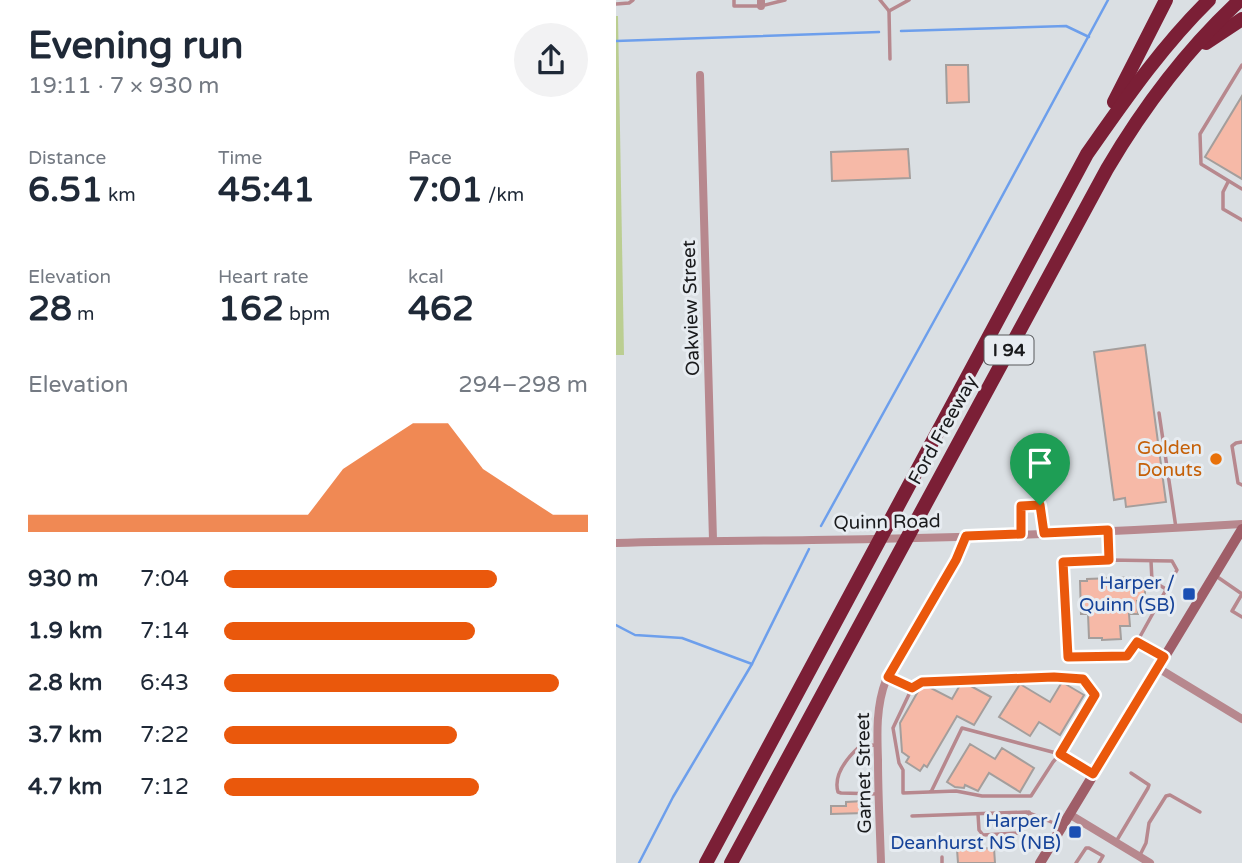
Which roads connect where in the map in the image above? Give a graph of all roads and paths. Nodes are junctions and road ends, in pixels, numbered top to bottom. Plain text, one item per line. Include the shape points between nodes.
1 (633, 0) edge
2 (734, 0) edge
3 (785, 0) edge
4 (880, 0) edge
5 (909, 0) edge
6 (1166, 0) edge
7 (1209, 0) edge
8 (1240, 0) edge
9 (761, 3) edge
10 (616, 4) edge
11 (889, 11) junction
12 (1242, 19) edge
13 (1187, 55) junction
14 (890, 60) dead end
15 (1242, 65) edge
16 (700, 75) dead end
17 (1087, 154) junction
18 (1228, 181) junction
19 (1242, 189) edge
20 (1242, 220) edge
21 (1159, 413) dead end
22 (1242, 442) edge
23 (1035, 469) dead end
24 (1242, 485) edge
25 (1040, 505) junction
26 (1242, 524) edge
27 (1176, 528) junction
28 (1242, 529) edge
29 (1108, 530) junction
30 (1044, 533) junction
31 (1021, 534) junction
32 (966, 536) junction
33 (713, 540) junction
34 (616, 543) edge
35 (1109, 560) junction
36 (1151, 561) junction
37 (1214, 575) junction
38 (1166, 589) junction
39 (1242, 593) edge
40 (1242, 617) edge
41 (1137, 642) junction
42 (1164, 657) junction
43 (1158, 668) junction
44 (888, 677) junction
45 (912, 688) junction
46 (1242, 719) edge
47 (878, 745) junction
48 (1060, 754) junction
49 (1131, 773) dead end
50 (1093, 774) junction
51 (932, 792) junction
52 (879, 794) junction
53 (1029, 812) junction
54 (1200, 812) dead end
55 (978, 814) junction
56 (1069, 814) junction
57 (912, 816) dead end
58 (1061, 826) junction
59 (1116, 842) junction
60 (1140, 856) junction
61 (942, 857) dead end
62 (706, 863) edge
63 (731, 863) edge
64 (881, 863) edge
65 (942, 863) edge
66 (1040, 863) edge
67 (1076, 863) edge
68 (1099, 863) edge
69 (1150, 863) edge

1 - 10 lane
2 - 9 lane via 734,6
3 - 9 lane
4 - 11 lane
5 - 11 lane
6 - 17 highway
7 - 17 highway, Ford Freeway / I 94 via 1132,89
8 - 13 highway, Ford Freeway / I 94
11 - 14 lane
12 - 13 highway
13 - 63 highway, Ford Freeway / I 94 via 1112,160
15 - 18 lane via 1200,134 1201,164
16 - 33 street, Oakview Street
17 - 62 highway, Ford Freeway / I 94
18 - 19 lane
18 - 20 lane via 1223,209
21 - 27 lane
22 - 24 lane via 1232,446
23 - 25 lane
25 - 30 lane
25 - 31 lane via 1021,506
26 - 27 street, Quinn Road
27 - 29 street, Quinn Road
28 - 37 main road
29 - 30 street, Quinn Road
29 - 35 lane
30 - 31 street, Quinn Road
31 - 32 street, Quinn Road
32 - 33 street, Quinn Road
32 - 44 street, Garnet Street
33 - 34 street, Quinn Road
35 - 36 lane
35 - 41 lane via 1063,562 1068,657 1127,656
36 - 38 lane via 1152,582
36 - 38 lane via 1172,561 1177,570
37 - 39 lane
37 - 42 main road
38 - 41 lane
39 - 40 lane via 1232,611
41 - 42 lane
42 - 43 main road
43 - 46 street
43 - 50 main road
44 - 45 lane
44 - 47 street, Garnet Street via 879,704
45 - 48 lane via 922,682 1083,679 1095,695
45 - 51 lane via 892,728 903,770 902,793
47 - 52 street, Garnet Street
47 - 52 lane via 860,746 837,777 836,786 841,793
48 - 50 lane
48 - 51 lane via 1031,796
48 - 51 lane via 962,728
49 - 59 lane via 1149,788
50 - 56 main road
52 - 64 street, Garnet Street
53 - 55 lane
53 - 55 lane via 1018,833 983,835
53 - 58 lane
54 - 60 lane via 1166,796 1149,823
55 - 57 lane
56 - 58 main road
56 - 59 street
58 - 66 main road
59 - 60 street
60 - 69 street
61 - 65 lane
67 - 68 lane via 1089,848 1103,856

